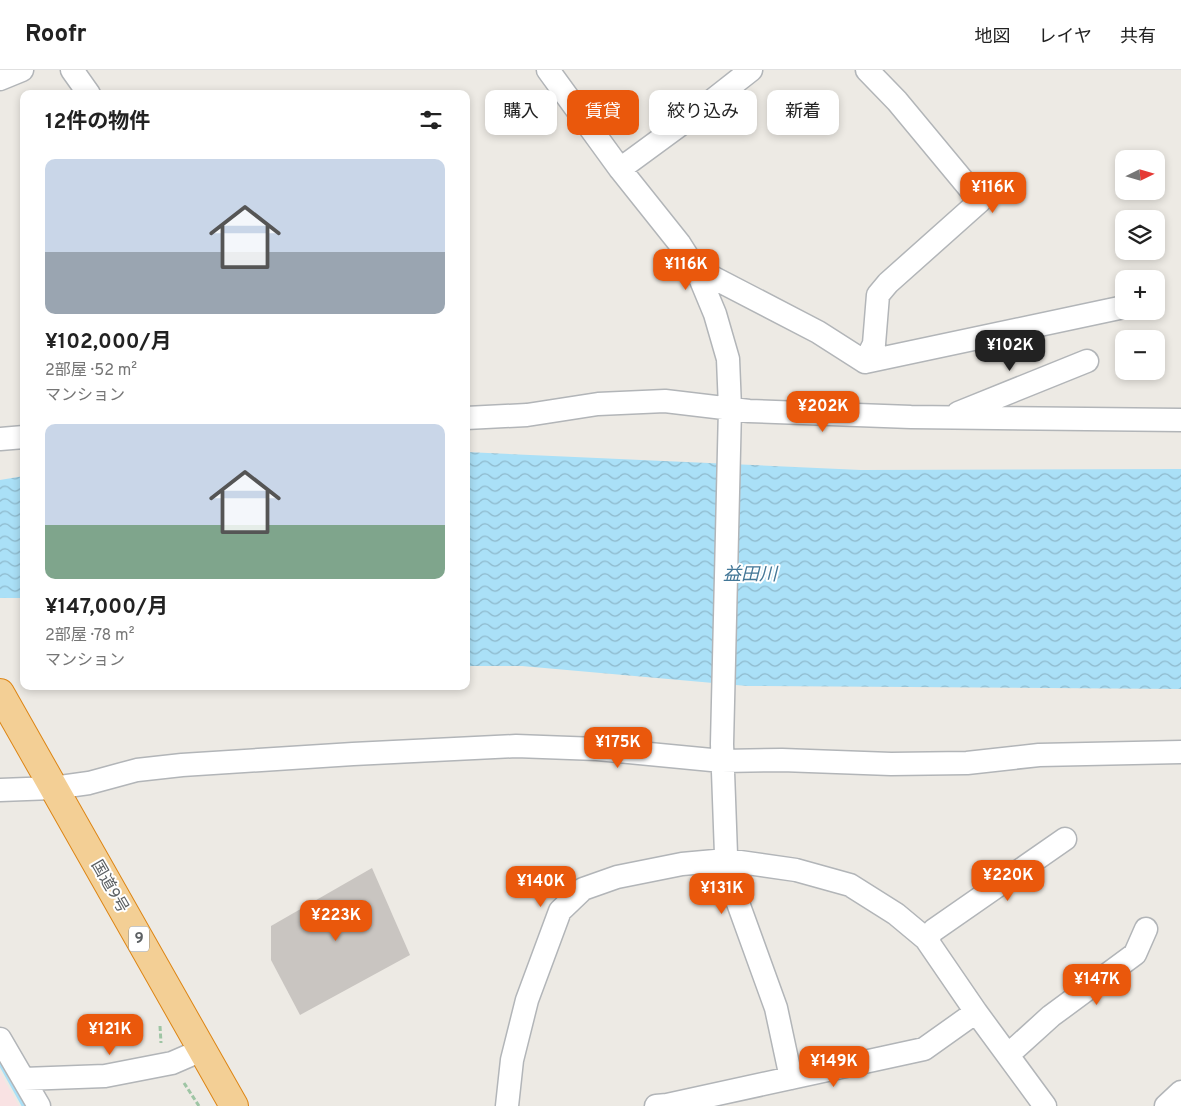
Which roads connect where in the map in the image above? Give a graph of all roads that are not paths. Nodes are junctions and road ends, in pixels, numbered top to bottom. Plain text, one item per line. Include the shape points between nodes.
1 (22, 70) edge
2 (72, 70) edge
3 (548, 70) edge
4 (751, 70) edge
5 (867, 70) edge
6 (0, 79) edge
7 (86, 90) edge
8 (620, 169) junction
9 (698, 273) junction
10 (1115, 309) edge
11 (1087, 361) dead end
12 (865, 362) junction
13 (729, 417) junction
14 (470, 418) edge
15 (948, 418) junction
16 (1181, 420) edge
17 (20, 437) edge
18 (0, 439) edge
19 (0, 694) edge
20 (1181, 752) edge
21 (722, 753) junction
22 (49, 779) junction
23 (0, 790) edge
24 (1066, 840) dead end
25 (726, 860) junction
26 (1146, 929) dead end
27 (926, 940) junction
28 (976, 1012) junction
29 (0, 1039) edge
30 (202, 1050) junction
31 (1008, 1055) junction
32 (791, 1078) junction
33 (24, 1079) junction
34 (1181, 1092) edge
35 (39, 1106) edge
36 (234, 1106) edge
37 (506, 1106) edge
38 (663, 1106) edge
39 (1045, 1106) edge
40 (1166, 1106) edge

1 - 6 street
2 - 7 street
3 - 8 street
4 - 8 street
5 - 12 street via 980,201 878,295 874,344
8 - 9 street via 679,243
9 - 12 street via 714,278 818,332
9 - 13 street via 715,314 728,359
10 - 12 street
11 - 15 street
13 - 14 street via 665,402 598,404 527,415
13 - 15 street via 749,411
13 - 21 street
15 - 16 street
17 - 18 street
19 - 22 highway, 国道9号 / 9
20 - 21 street via 1039,755 901,764 782,760
21 - 22 street via 516,746 182,765 137,770 89,783
21 - 25 street
22 - 23 street
22 - 30 highway, 国道9号 / 9
24 - 27 street via 934,930
25 - 27 street via 796,870 850,885 896,914
25 - 32 street via 727,882 738,903 776,1008
25 - 37 street via 682,864 617,877 583,889 560,911 527,1000 512,1060
26 - 31 street via 1135,954 1051,1016
27 - 28 street
28 - 31 street
28 - 32 street via 924,1049
29 - 33 street
30 - 33 street via 172,1063 105,1076
30 - 36 highway, 国道9号 / 9
31 - 39 street
32 - 38 street
33 - 35 street
34 - 40 street

